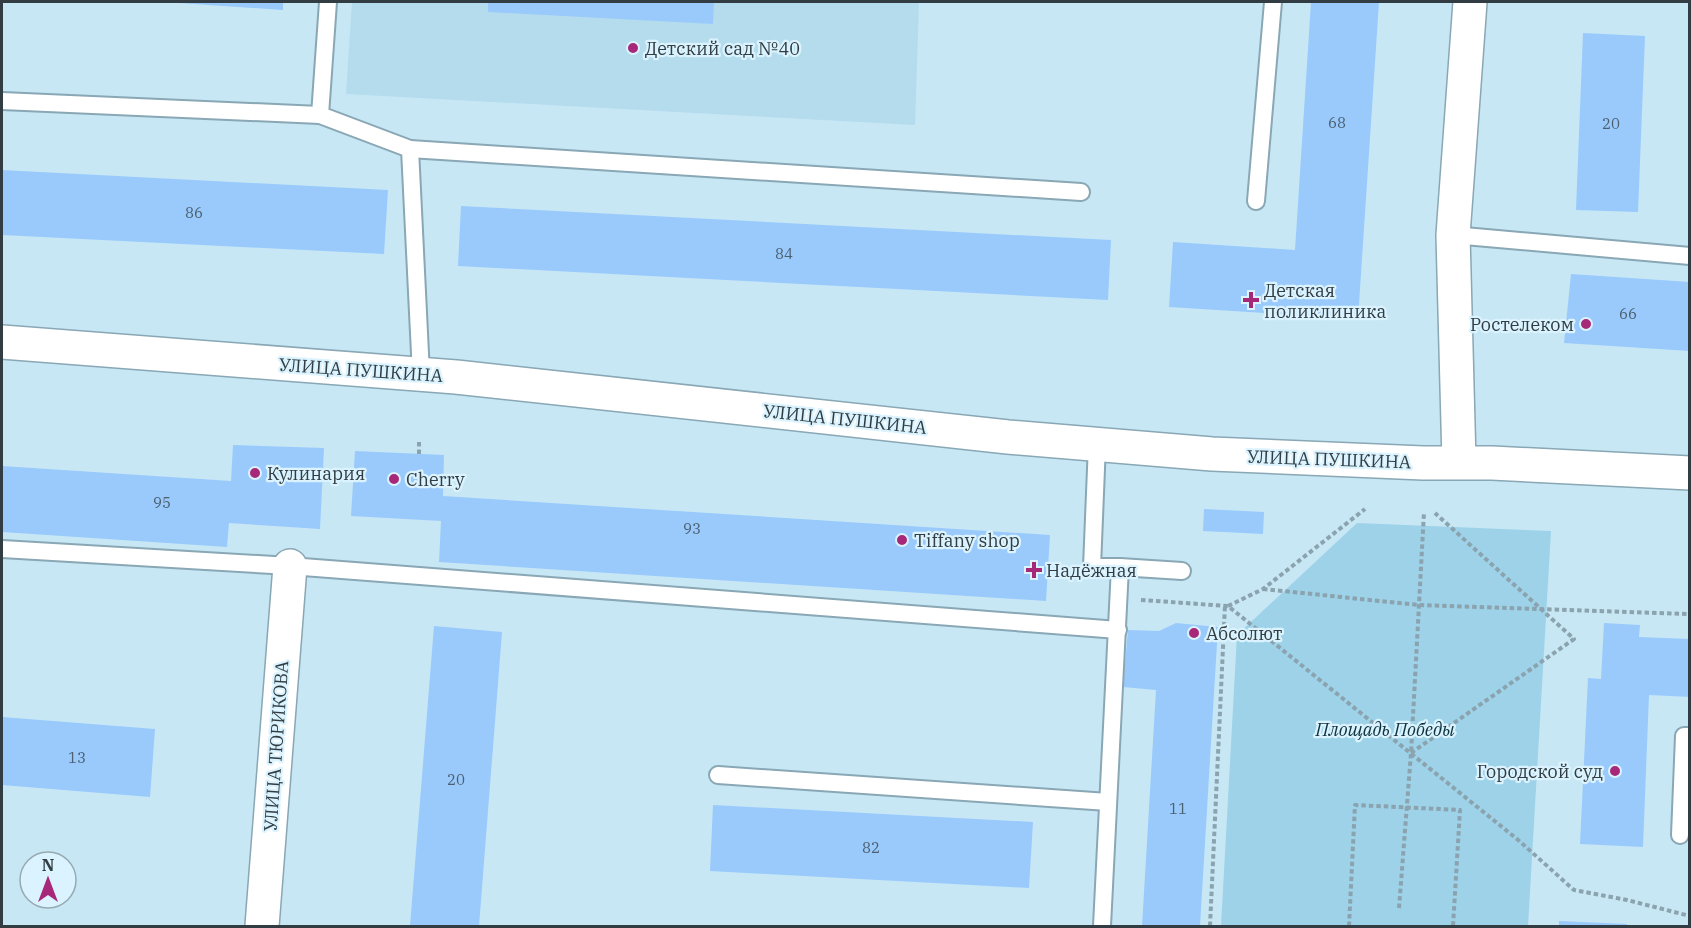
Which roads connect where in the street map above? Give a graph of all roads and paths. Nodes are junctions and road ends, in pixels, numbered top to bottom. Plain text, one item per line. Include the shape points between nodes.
1 (328, 2) edge
2 (1273, 2) edge
3 (1470, 2) edge
4 (2, 101) edge
5 (320, 116) junction
6 (410, 149) junction
7 (1081, 192) dead end
8 (1256, 201) dead end
9 (1453, 235) junction
10 (1689, 256) edge
11 (2, 342) edge
12 (421, 374) junction
13 (419, 442) dead end
14 (1097, 444) junction
15 (419, 454) dead end
16 (1458, 462) junction
17 (1689, 474) edge
18 (1365, 509) dead end
19 (1424, 512) dead end
20 (1435, 513) dead end
21 (2, 549) edge
22 (290, 566) junction
23 (1120, 567) junction
24 (1182, 571) dead end
25 (1263, 589) junction
26 (1119, 599) junction
27 (1419, 605) junction
28 (1226, 606) junction
29 (1542, 609) junction
30 (1689, 614) edge
31 (1118, 630) junction
32 (1689, 736) edge
33 (1411, 753) junction
34 (718, 775) dead end
35 (1108, 802) junction
36 (1406, 807) junction
37 (1680, 835) dead end
38 (1399, 908) dead end
39 (1689, 916) edge
40 (262, 927) edge
41 (1102, 927) edge
42 (1210, 927) edge
43 (1349, 927) edge
44 (1454, 927) edge

1 - 5 lane
2 - 8 lane
3 - 9 street
4 - 5 lane
5 - 6 lane
6 - 7 lane
6 - 12 lane
9 - 10 lane
9 - 16 street
11 - 12 street, УЛИЦА ПУШКИНА
12 - 14 street, УЛИЦА ПУШКИНА
13 - 15 path
14 - 16 street, УЛИЦА ПУШКИНА via 1212,454
14 - 23 lane via 1092,567
16 - 17 street, УЛИЦА ПУШКИНА
18 - 25 path
19 - 27 path
20 - 29 path
21 - 22 lane
22 - 31 lane
22 - 40 street, УЛИЦА ТЮРИКОВА
23 - 24 lane
23 - 26 lane
25 - 27 path
25 - 28 path
26 - 28 path
26 - 31 lane
27 - 29 path
27 - 33 path
28 - 33 path
28 - 42 path
29 - 30 path
29 - 33 path via 1574,639
31 - 35 lane
32 - 37 lane via 1684,736
33 - 36 path
33 - 39 path via 1574,891
34 - 35 lane
35 - 41 lane
36 - 38 path
36 - 43 path via 1355,805
36 - 44 path via 1460,810

